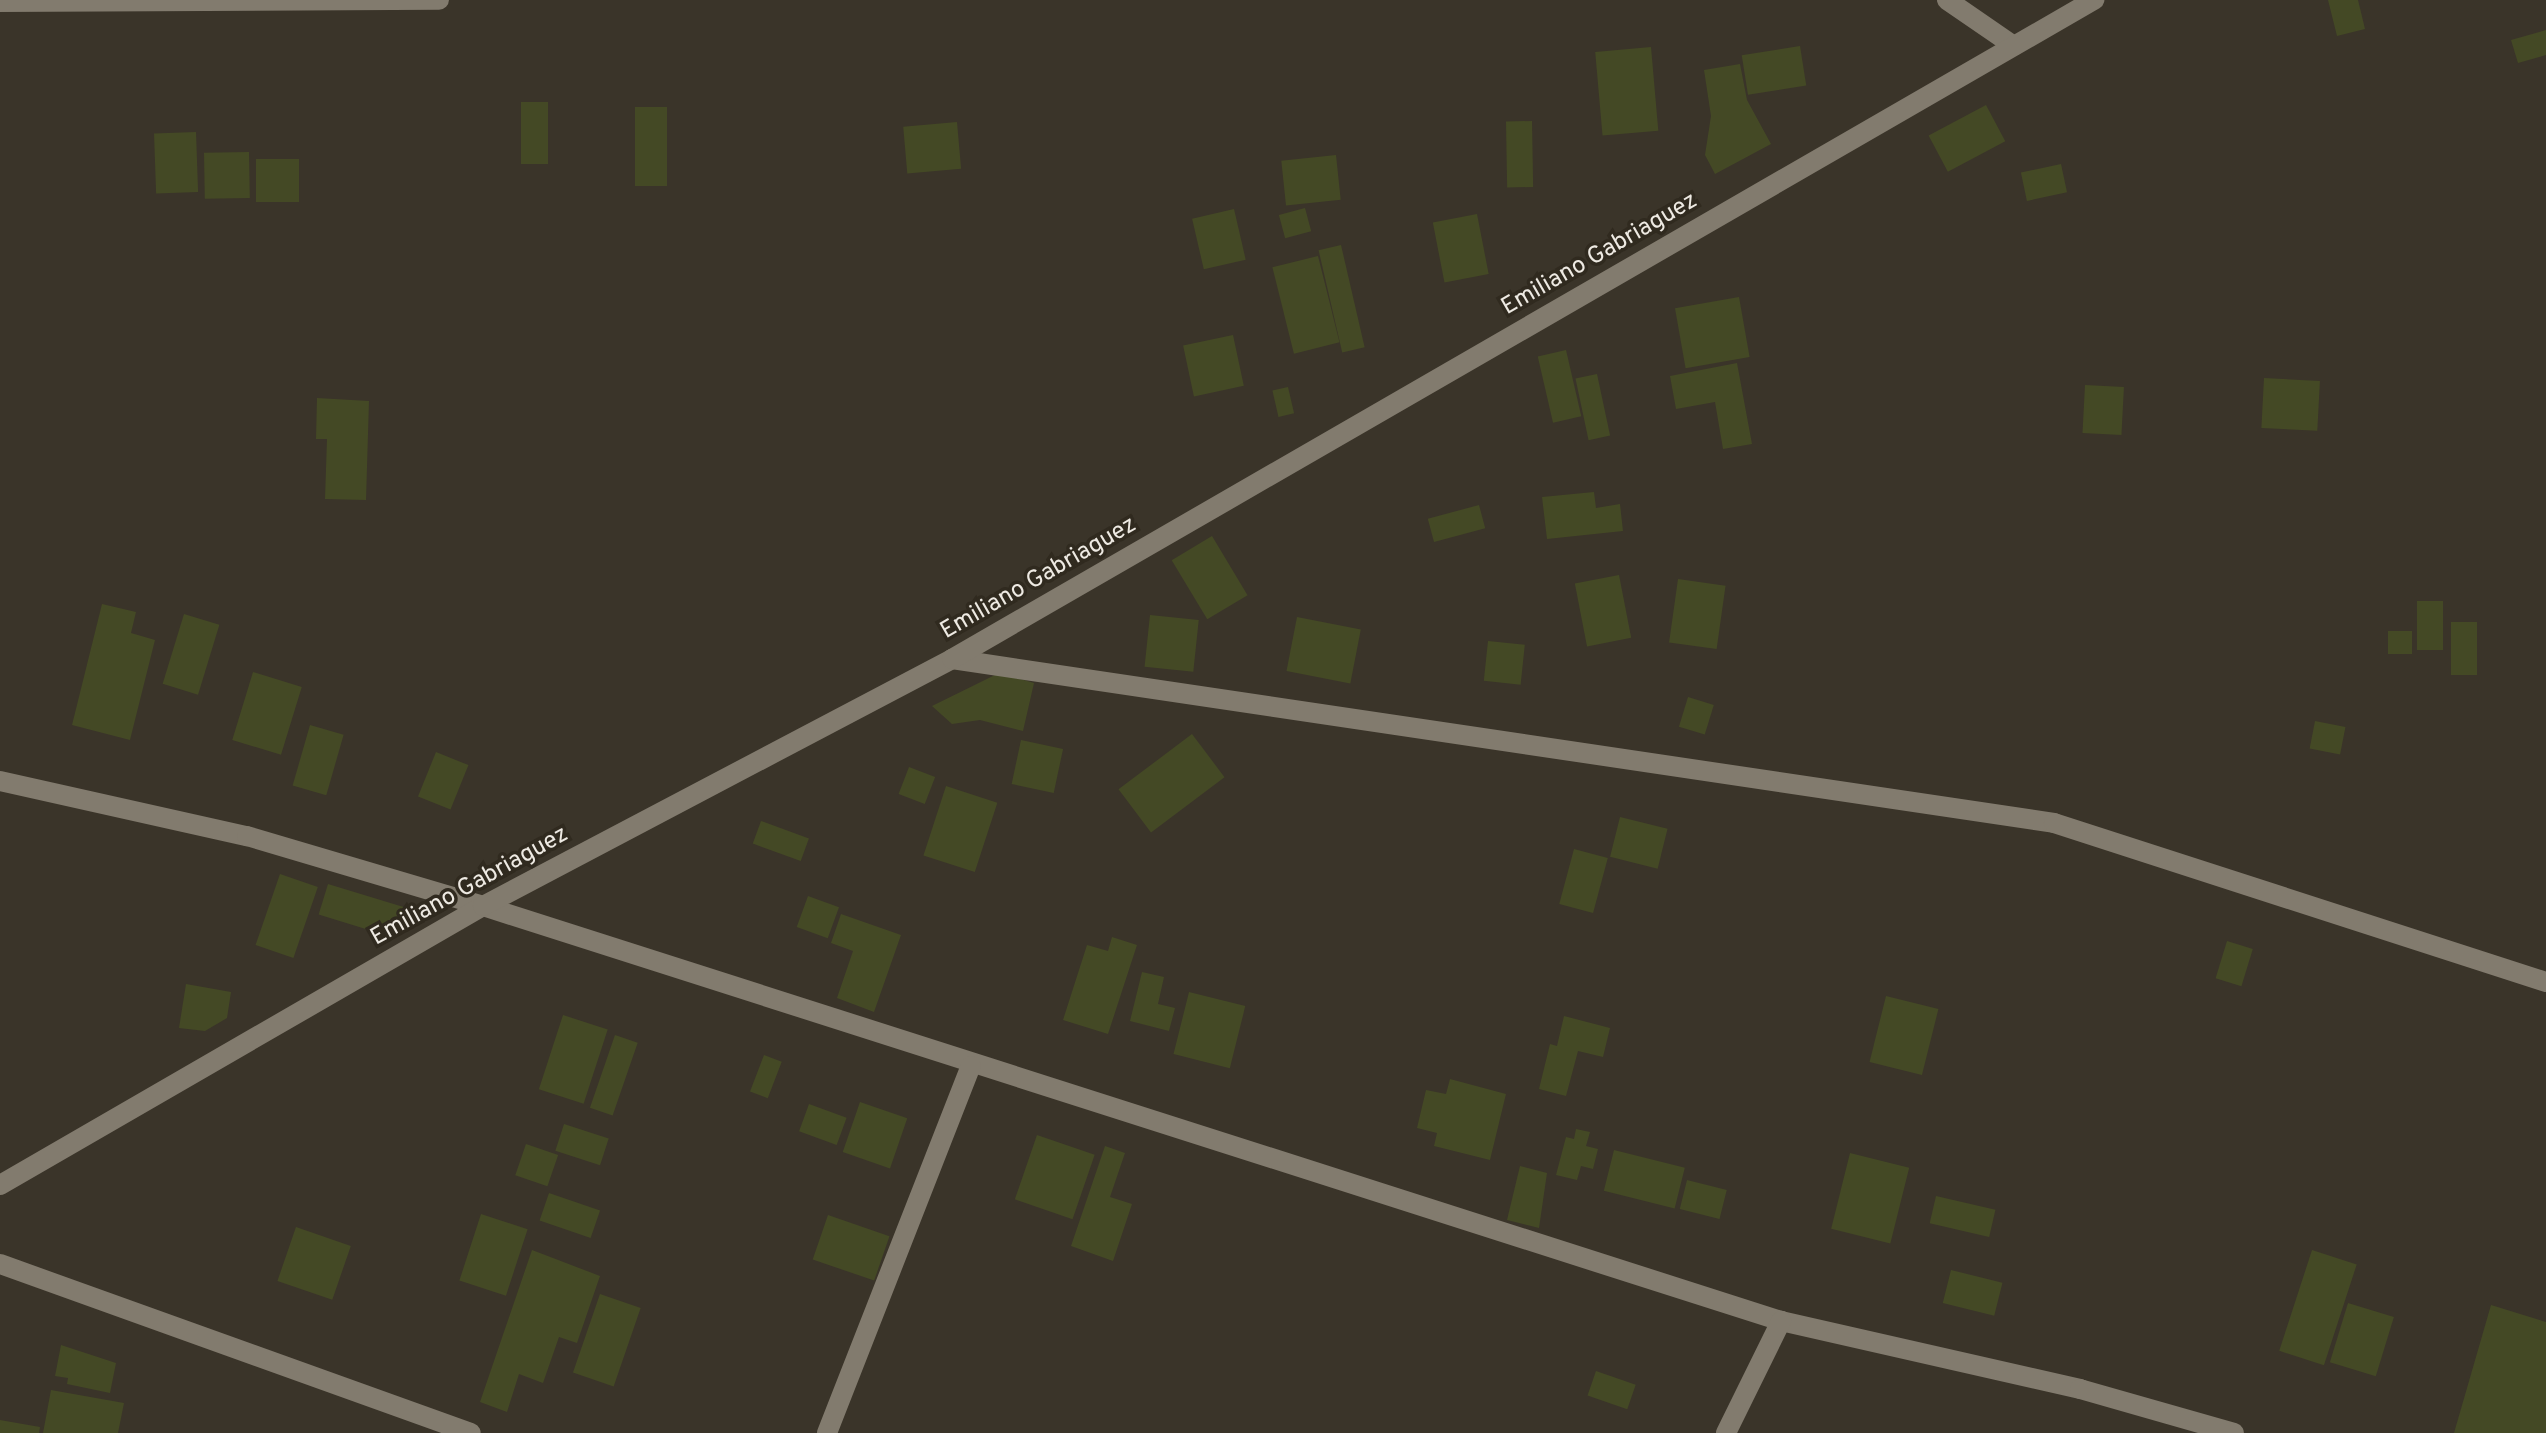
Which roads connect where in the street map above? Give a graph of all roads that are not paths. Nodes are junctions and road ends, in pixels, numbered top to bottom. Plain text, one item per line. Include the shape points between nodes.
1 (439, 0) edge
2 (1947, 0) edge
3 (2094, 0) edge
4 (0, 2) edge
5 (93, 2) edge
6 (2014, 46) junction
7 (952, 659) junction
8 (0, 781) edge
9 (483, 906) junction
10 (2546, 982) edge
11 (971, 1066) junction
12 (0, 1185) edge
13 (0, 1264) edge
14 (1781, 1321) junction
15 (471, 1433) edge
16 (827, 1433) edge
17 (1726, 1433) edge
18 (2234, 1433) edge

1 - 5 street
2 - 6 street
3 - 6 street, Emiliano Gabriaguez
4 - 5 street
6 - 7 street, Emiliano Gabriaguez
7 - 9 street, Emiliano Gabriaguez
7 - 10 street via 2054,823
8 - 9 street via 247,836
9 - 11 street
9 - 12 street, Emiliano Gabriaguez
11 - 14 street
11 - 16 street
13 - 15 street
14 - 17 street
14 - 18 street via 2080,1389

